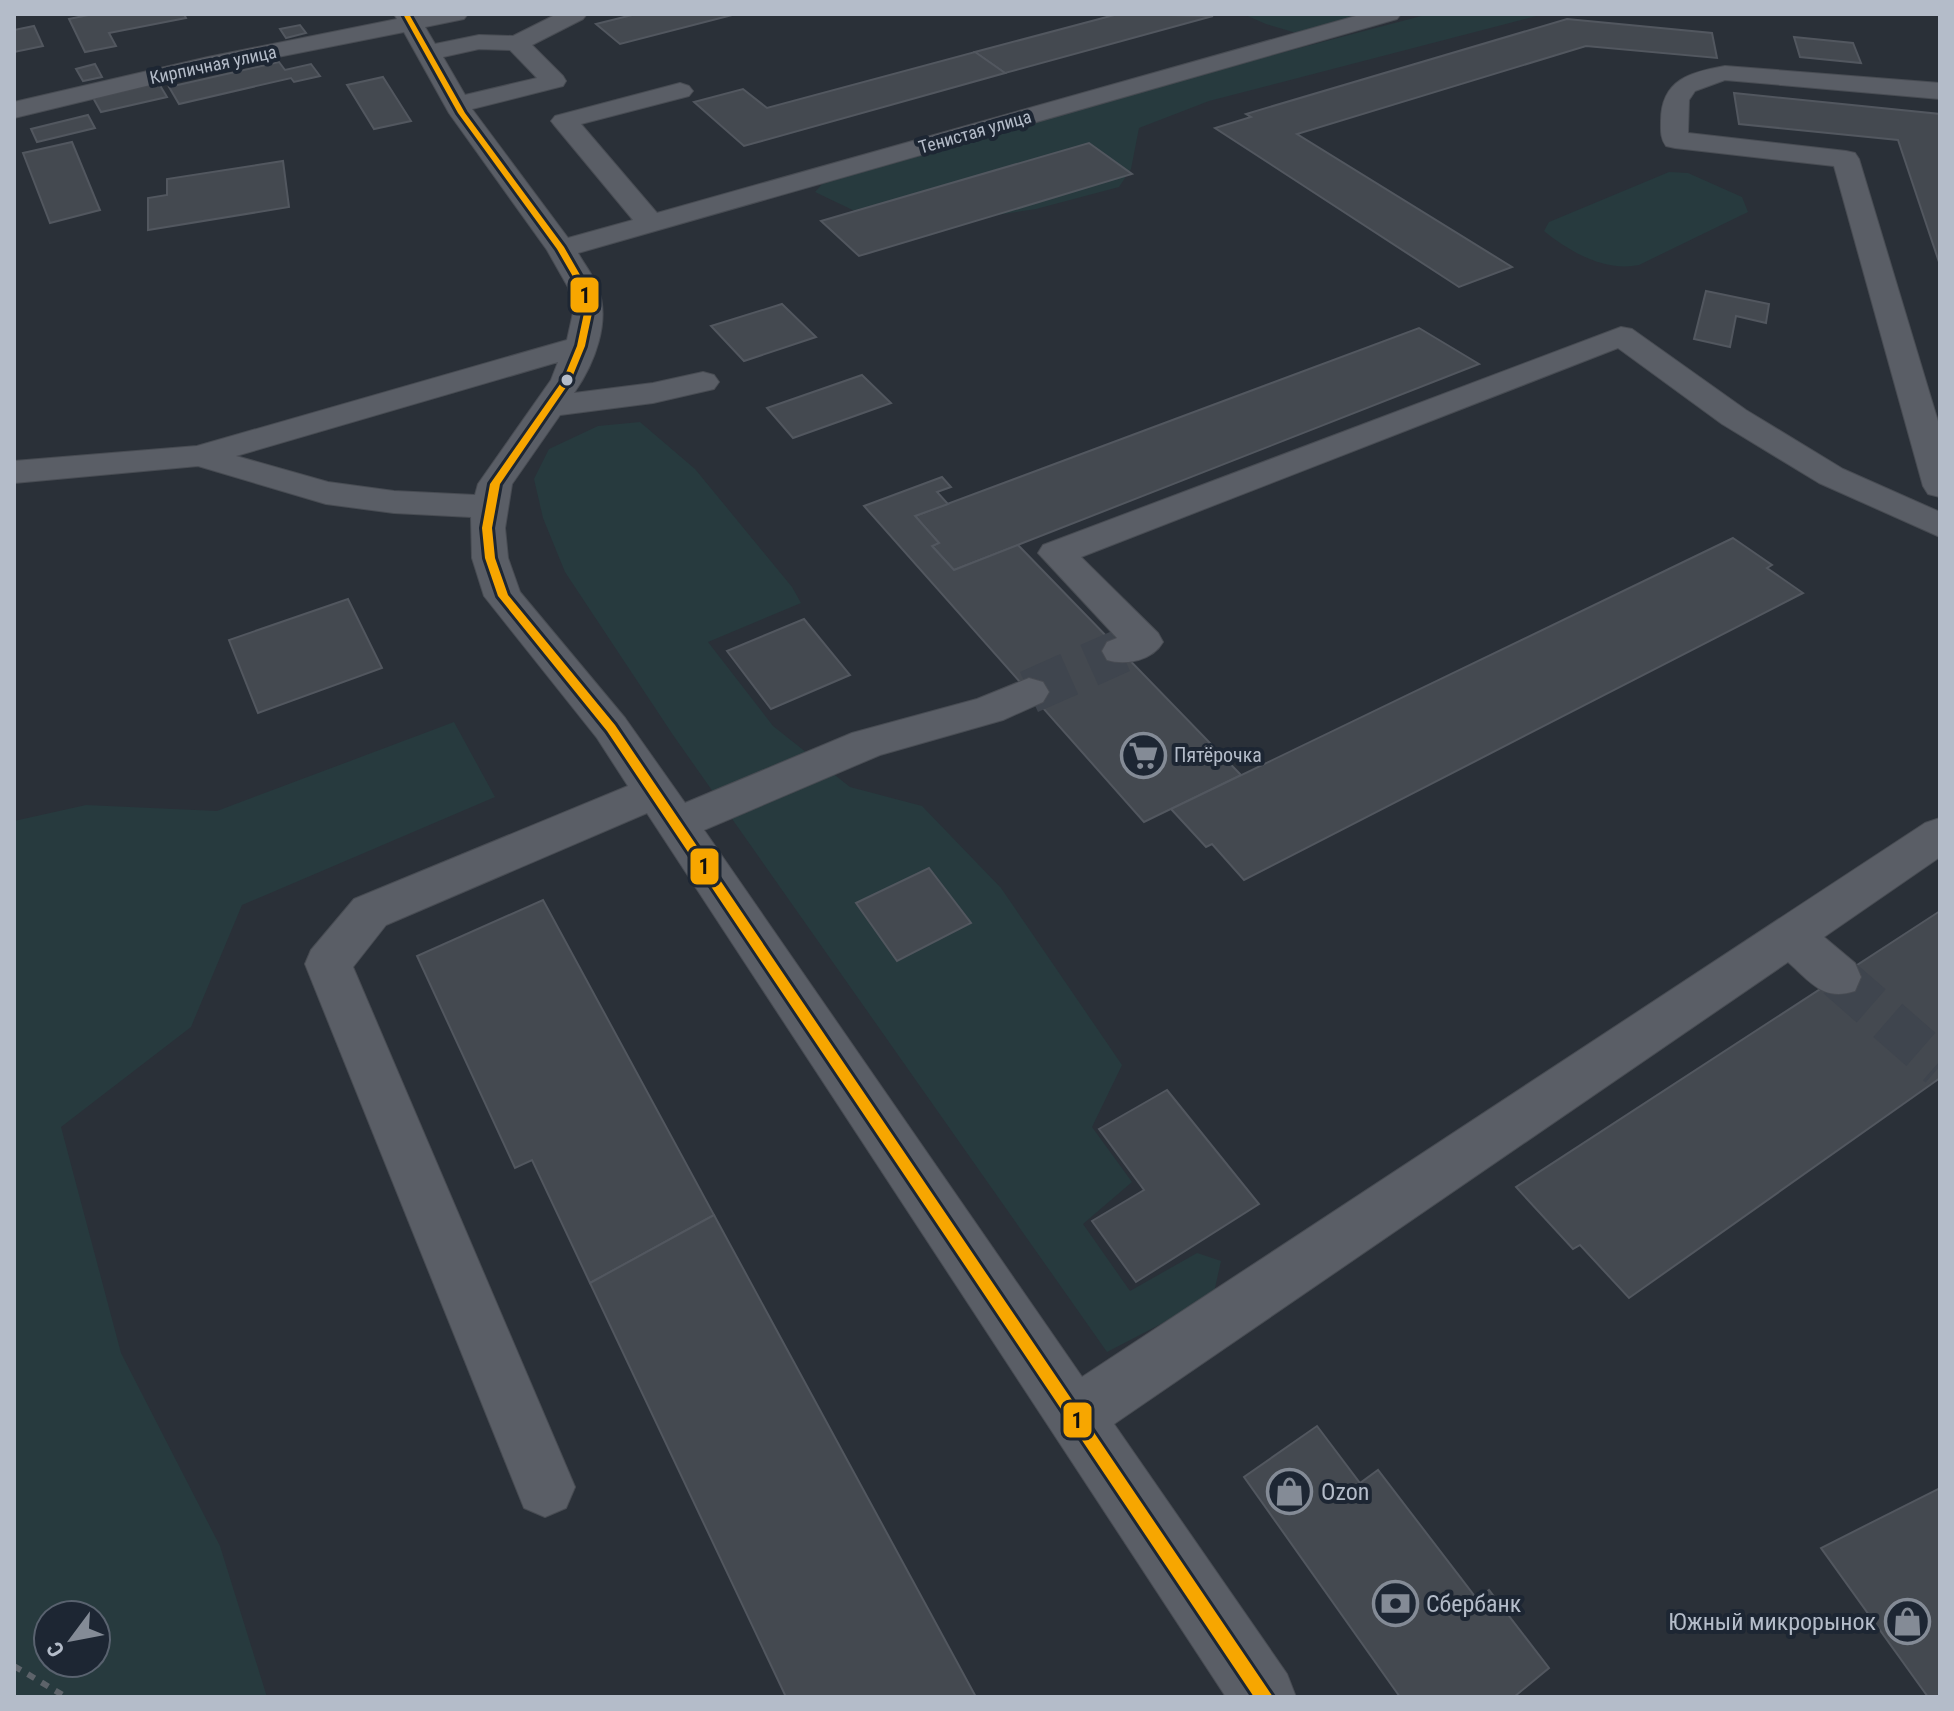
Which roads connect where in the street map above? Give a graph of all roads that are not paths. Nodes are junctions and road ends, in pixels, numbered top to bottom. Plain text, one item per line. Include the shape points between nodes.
1 (456, 14) edge
2 (575, 14) edge
3 (1389, 14) edge
4 (416, 30) edge
5 (517, 43) junction
6 (680, 91) dead end
7 (1940, 91) edge
8 (457, 105) junction
9 (14, 110) edge
10 (651, 223) junction
11 (561, 249) junction
12 (581, 346) junction
13 (703, 382) dead end
14 (550, 406) junction
15 (199, 456) junction
16 (14, 472) edge
17 (1940, 486) edge
18 (489, 507) junction
19 (1940, 526) edge
20 (1121, 651) tunnel mouth
21 (1029, 692) tunnel mouth
22 (666, 808) junction
23 (1940, 835) edge
24 (1790, 936) junction
25 (1838, 977) tunnel mouth
26 (1075, 1416) junction
27 (545, 1487) dead end
28 (1264, 1697) edge

1 - 4 street
2 - 5 street
3 - 10 street, Тенистая улица
4 - 5 street
4 - 8 street
4 - 9 street, Кирпичная улица via 208,64
5 - 8 street via 554,81
6 - 10 street via 564,121
7 - 17 street via 1725,73 1703,76 1676,93 1673,116 1675,140 1846,159
8 - 11 street
10 - 11 street, Тенистая улица
11 - 12 street via 583,287 588,313
12 - 14 street
12 - 15 street
13 - 14 street
14 - 18 street via 508,462
15 - 16 street
15 - 18 street via 326,493
18 - 22 street via 490,558 503,596 611,728
19 - 20 street via 1831,476 1734,417 1621,336 1056,553 1144,642
21 - 22 street via 989,710
22 - 26 street
22 - 27 street via 370,912 328,964
23 - 24 street
24 - 25 street
24 - 26 street
26 - 28 street

